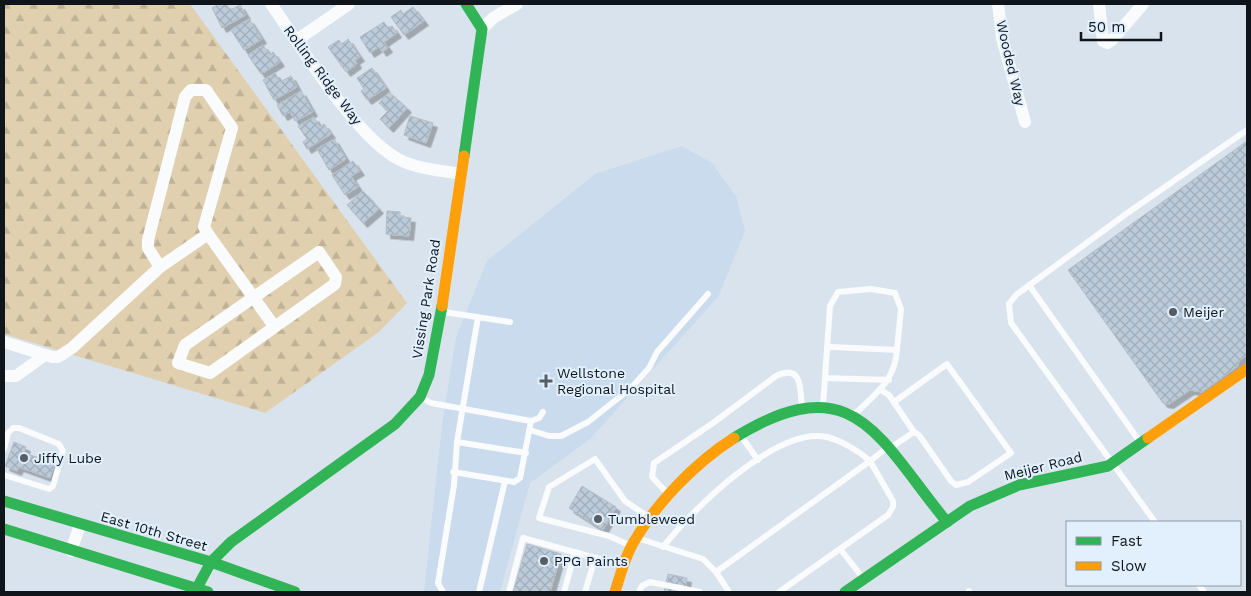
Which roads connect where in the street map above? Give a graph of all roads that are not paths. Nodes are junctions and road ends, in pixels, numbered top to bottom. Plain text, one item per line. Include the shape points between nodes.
1 (271, 4) edge
2 (348, 4) edge
3 (466, 4) edge
4 (517, 4) edge
5 (998, 4) edge
6 (1099, 4) edge
7 (1143, 4) edge
8 (482, 29) junction
9 (297, 40) junction
10 (1025, 122) dead end
11 (1247, 130) edge
12 (460, 174) junction
13 (208, 234) junction
14 (160, 267) junction
15 (1029, 285) junction
16 (708, 294) dead end
17 (253, 297) junction
18 (440, 311) junction
19 (478, 317) junction
20 (510, 322) dead end
21 (274, 326) junction
22 (4, 342) edge
23 (827, 348) junction
24 (897, 350) junction
25 (45, 355) junction
26 (1247, 369) edge
27 (4, 376) edge
28 (826, 378) junction
29 (889, 380) junction
30 (881, 390) junction
31 (420, 398) junction
32 (894, 402) junction
33 (823, 408) junction
34 (802, 409) junction
35 (464, 410) junction
36 (543, 412) dead end
37 (852, 416) junction
38 (531, 421) junction
39 (530, 430) junction
40 (914, 432) junction
41 (740, 435) junction
42 (458, 442) junction
43 (1140, 443) junction
44 (889, 447) junction
45 (4, 449) edge
46 (526, 453) junction
47 (758, 460) junction
48 (870, 461) junction
49 (1113, 462) junction
50 (453, 472) junction
51 (4, 475) edge
52 (505, 481) junction
53 (670, 496) junction
54 (4, 500) edge
55 (651, 519) junction
56 (1154, 521) edge
57 (947, 522) junction
58 (80, 525) junction
59 (4, 529) edge
60 (635, 542) junction
61 (663, 548) junction
62 (841, 550) junction
63 (71, 551) junction
64 (575, 552) junction
65 (595, 558) junction
66 (211, 562) junction
67 (624, 566) junction
68 (716, 572) junction
69 (864, 580) junction
70 (200, 591) edge
71 (295, 592) edge
72 (443, 592) edge
73 (479, 592) edge
74 (509, 592) edge
75 (564, 592) edge
76 (585, 592) edge
77 (616, 592) edge
78 (639, 592) edge
79 (700, 592) edge
80 (729, 592) edge
81 (779, 592) edge
82 (845, 592) edge

1 - 9 street, Rolling Ridge Way
2 - 9 street
3 - 8 street
4 - 8 street via 493,18
5 - 10 street, Wooded Way via 1002,38
6 - 7 street via 1102,41 1107,43
8 - 12 street, Vissing Park Road
9 - 12 street, Rolling Ridge Way via 347,110 387,152 412,165
11 - 15 lane
12 - 18 street, Vissing Park Road
13 - 14 street
13 - 14 street via 204,226 232,128 206,90 191,90 185,97 148,240 148,248
13 - 17 street
14 - 25 street via 72,348 58,357
15 - 43 lane
15 - 49 lane via 1009,304 1011,323
16 - 39 lane via 657,352 649,368 631,388 588,422 561,436
17 - 21 street
17 - 21 street via 319,252 336,277 335,284
17 - 21 street via 185,345 178,363 210,373
18 - 19 lane
18 - 31 street, Vissing Park Road via 429,375
19 - 20 lane
19 - 35 lane
22 - 25 street
23 - 24 lane
23 - 24 lane via 833,298 838,292 871,289 895,293 901,309
23 - 28 lane
24 - 29 lane
25 - 27 street via 16,376
26 - 43 street, Meijer Road
28 - 29 lane
28 - 33 lane
29 - 30 lane
30 - 32 lane
30 - 37 lane
31 - 35 lane
31 - 66 street, Vissing Park Road via 394,424 231,542
32 - 40 lane
32 - 40 lane via 947,364 1010,453 968,482 956,484
33 - 34 street
33 - 37 street
34 - 41 street via 766,418
34 - 53 lane via 799,379 786,371 776,376 654,463 652,476
35 - 38 lane
35 - 42 lane
36 - 38 lane
37 - 44 street
38 - 39 lane
39 - 46 lane
40 - 44 lane
41 - 47 lane
41 - 53 street via 688,475
42 - 46 lane
42 - 50 lane
43 - 49 street, Meijer Road
44 - 48 lane
44 - 57 street
45 - 51 lane via 8,433 19,428 59,444 64,451 53,486 49,489
46 - 52 lane via 520,478 514,482
47 - 48 lane via 794,440 826,437
47 - 61 lane via 722,484 677,529
48 - 62 lane via 886,486 892,507 878,524
48 - 68 lane
49 - 56 lane
49 - 57 street, Meijer Road via 1108,466 1018,485 970,506
50 - 52 lane
50 - 72 lane via 454,485 438,583
52 - 73 lane
53 - 55 street
54 - 58 street, East 10th Street
55 - 60 street
55 - 60 lane via 625,501 595,459 549,487 539,518
57 - 69 street, Meijer Road
58 - 63 street
58 - 66 street, East 10th Street
59 - 63 street
60 - 61 lane
60 - 67 street
61 - 68 lane via 703,559
62 - 69 lane
62 - 81 lane
63 - 70 street
64 - 65 lane
64 - 74 lane via 523,538
64 - 75 lane
65 - 67 lane
65 - 76 lane
66 - 70 street, Vissing Park Road
66 - 71 street, East 10th Street
67 - 77 street
68 - 80 lane
69 - 82 street, Meijer Road
78 - 79 lane via 650,582

